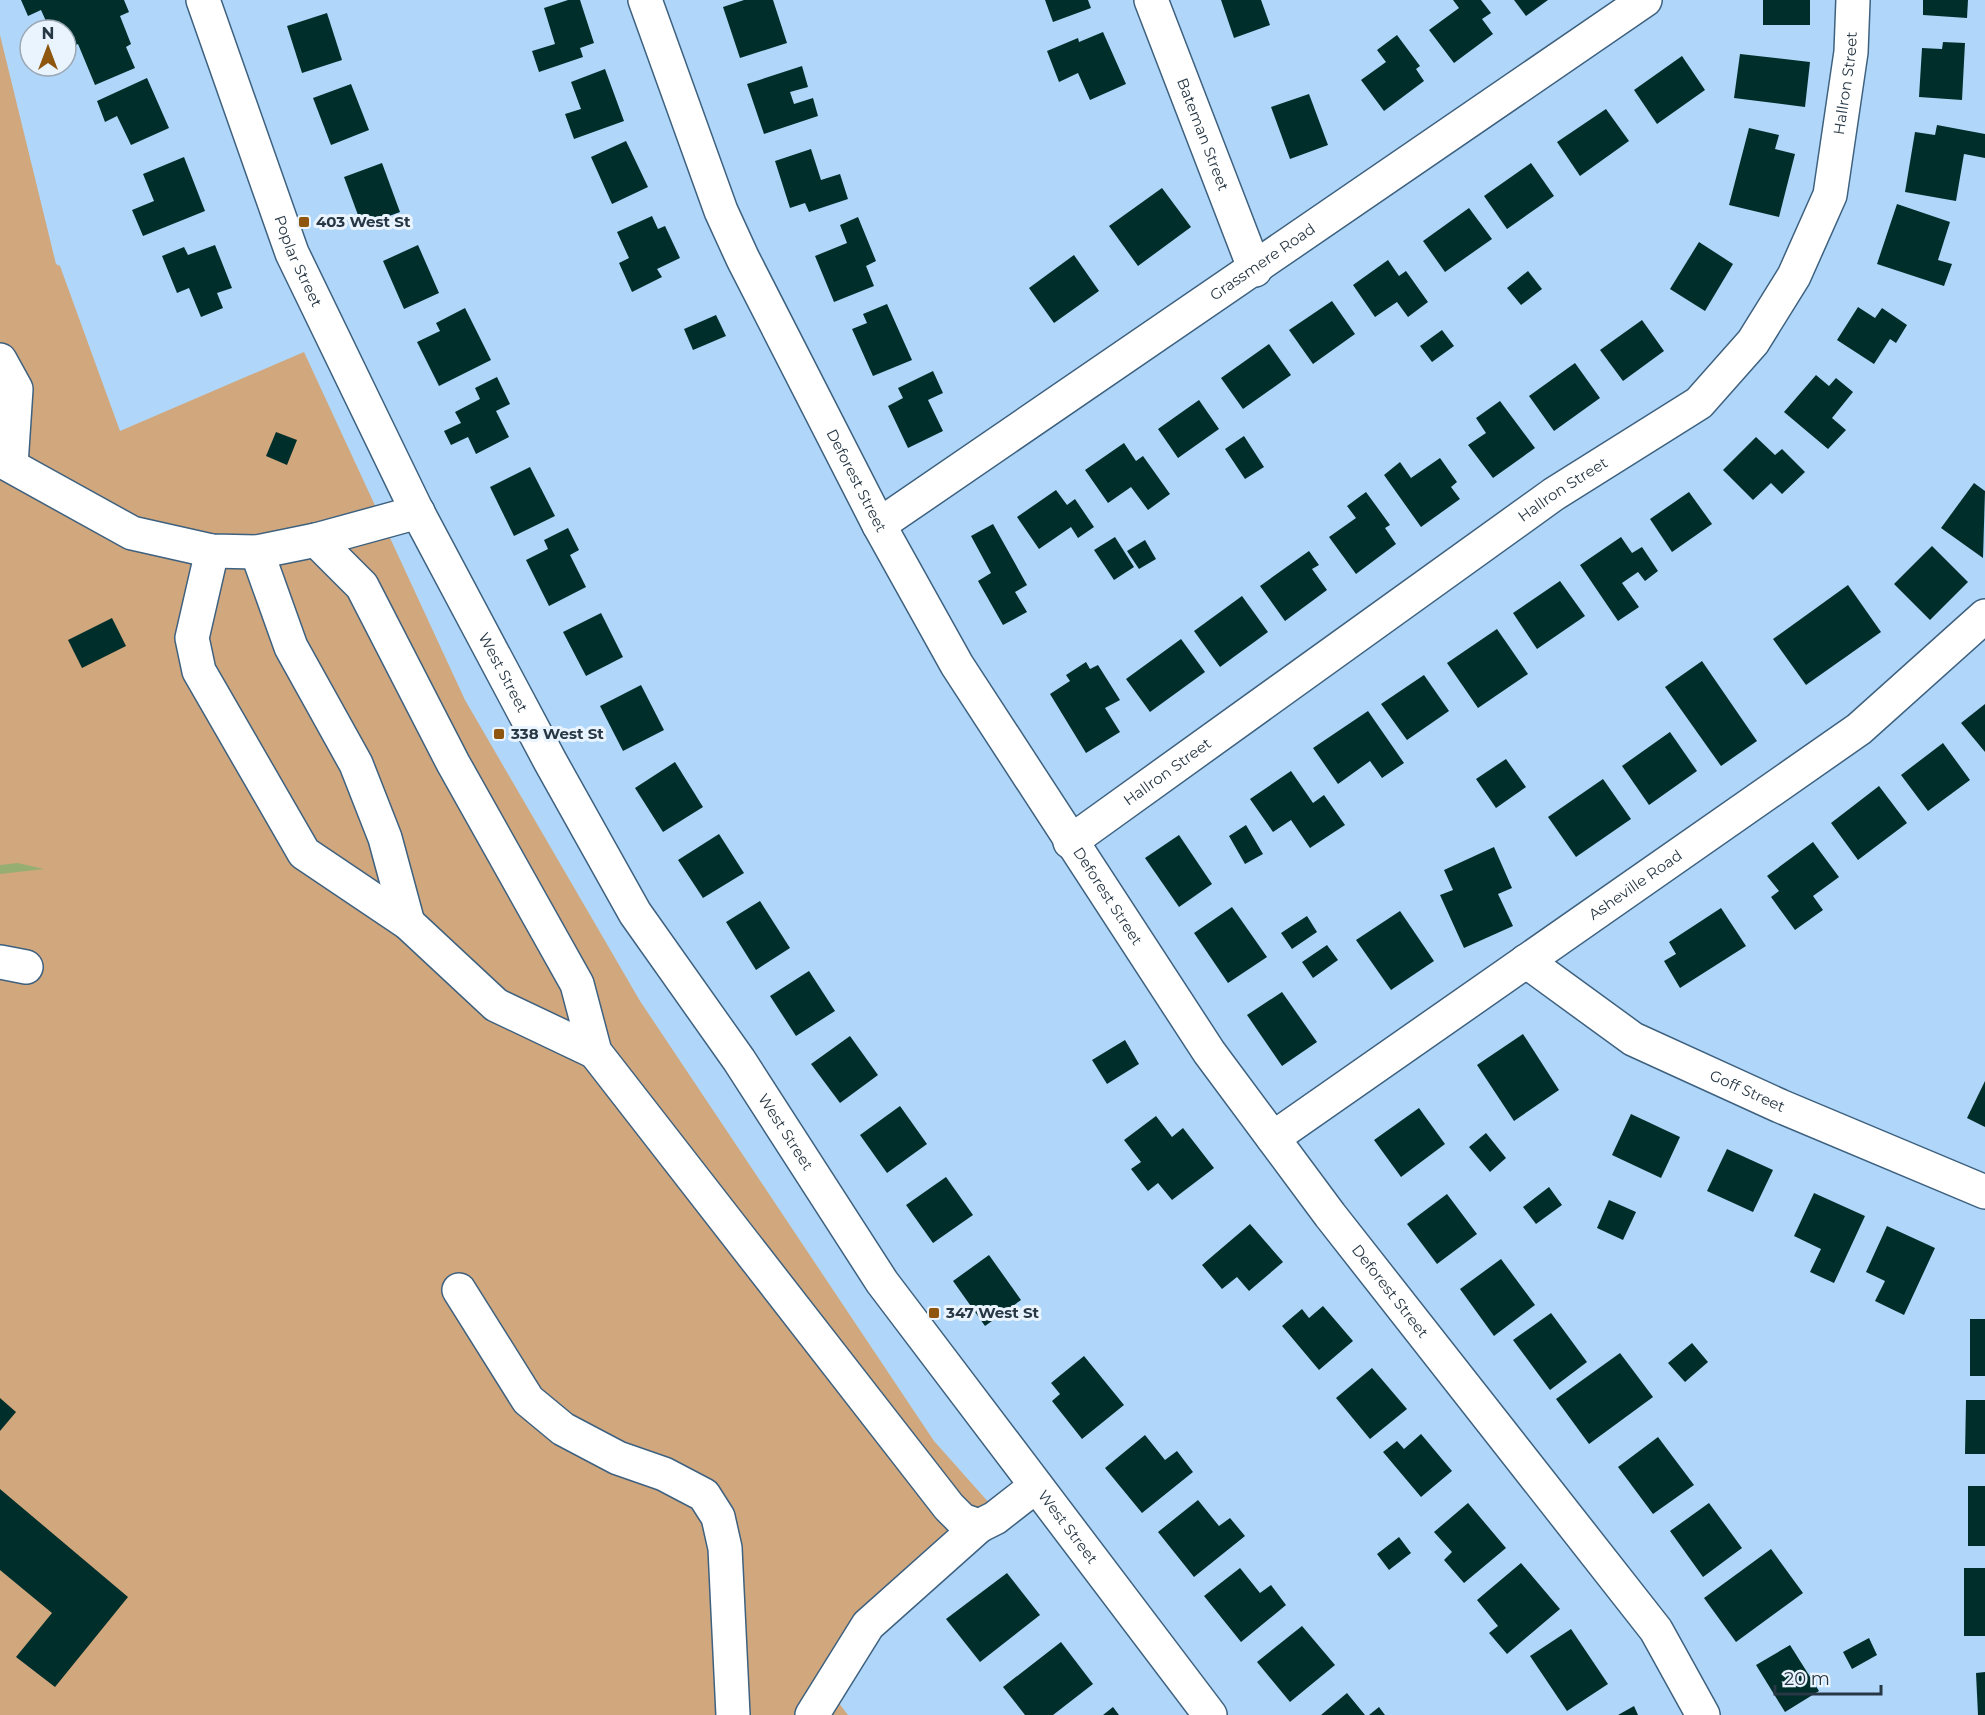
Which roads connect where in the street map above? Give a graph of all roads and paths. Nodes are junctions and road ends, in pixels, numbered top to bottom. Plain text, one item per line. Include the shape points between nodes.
1 (203, 0) edge
2 (645, 0) edge
3 (1151, 0) edge
4 (1645, 0) edge
5 (1853, 0) edge
6 (1255, 270) junction
7 (0, 360) edge
8 (6, 462) edge
9 (418, 512) junction
10 (879, 525) junction
11 (316, 540) junction
12 (212, 551) junction
13 (257, 552) junction
14 (1985, 616) edge
15 (1070, 842) junction
16 (408, 923) junction
17 (1526, 961) junction
18 (595, 1052) junction
19 (1273, 1138) junction
20 (1985, 1191) edge
21 (459, 1290) dead end
22 (1036, 1486) junction
23 (979, 1526) junction
24 (733, 1715) edge
25 (812, 1715) edge
26 (1210, 1715) edge
27 (1704, 1715) edge

1 - 9 street, Poplar Street via 292,253
2 - 10 street, Deforest Street via 721,211
3 - 6 street, Bateman Street
4 - 6 street, Grassmere Road
5 - 15 street, Hallron Street via 1851,52 1830,195 1794,276 1753,342 1700,403 1554,495
6 - 10 street, Grassmere Road
7 - 8 street via 16,389
8 - 12 street via 132,533
9 - 11 street
9 - 22 street, West Street via 635,913 739,1060 882,1282
10 - 15 street, Deforest Street via 957,665
11 - 13 street
11 - 18 street via 363,586 453,763 577,984
12 - 13 street
12 - 16 street via 192,638 199,671 304,853
13 - 16 street via 291,647 356,764 385,838
14 - 17 street, Asheville Road via 1859,729
15 - 19 street, Deforest Street via 1209,1052
16 - 18 street via 496,1005
17 - 19 street, Asheville Road
17 - 20 street, Goff Street via 1633,1039 1780,1106
18 - 23 street via 949,1507 962,1520
19 - 27 street, Deforest Street via 1656,1630
21 - 24 street via 528,1400 562,1429 704,1495 718,1517 725,1548
22 - 23 street
22 - 26 street, West Street
23 - 25 street via 868,1625

